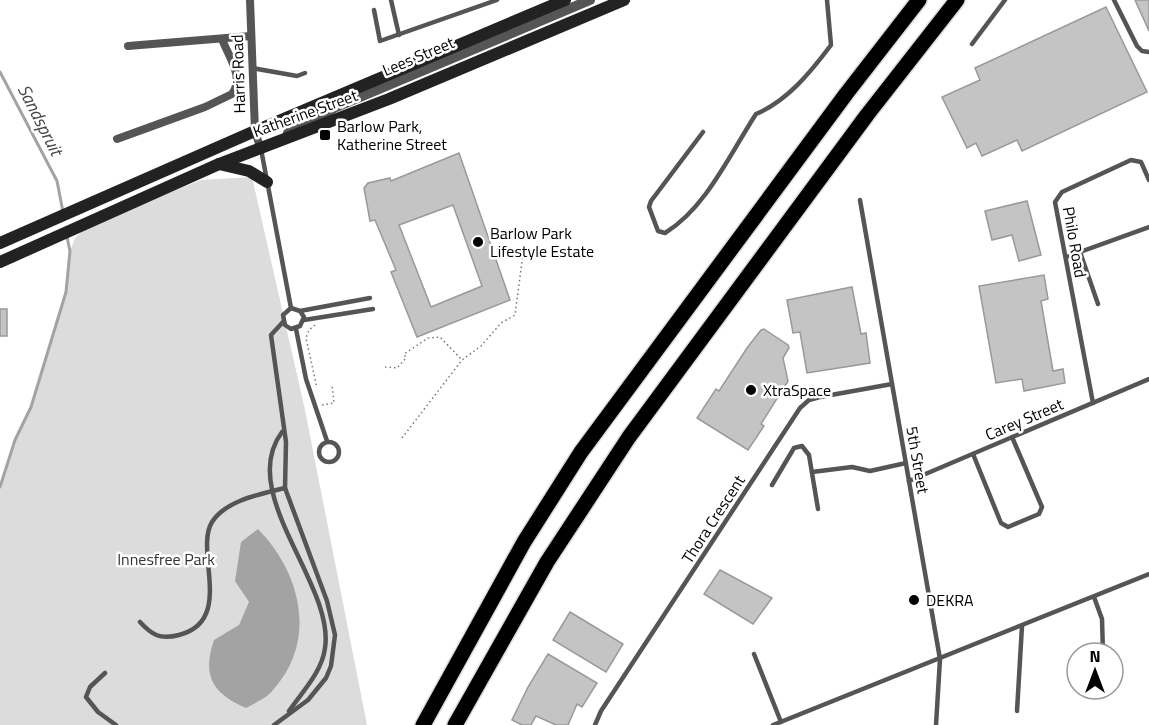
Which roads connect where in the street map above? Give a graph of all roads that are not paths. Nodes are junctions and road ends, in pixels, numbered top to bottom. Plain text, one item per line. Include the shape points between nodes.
1 (250, 0) edge
2 (391, 0) edge
3 (497, 0) edge
4 (565, 0) edge
5 (590, 0) edge
6 (624, 0) edge
7 (827, 0) edge
8 (919, 0) edge
9 (957, 0) edge
10 (1005, 0) edge
11 (1114, 0) edge
12 (374, 10) dead end
13 (399, 35) junction
14 (251, 36) junction
15 (222, 39) junction
16 (972, 44) dead end
17 (128, 46) dead end
18 (1149, 52) edge
19 (252, 68) junction
20 (305, 73) dead end
21 (255, 130) junction
22 (703, 132) dead end
23 (117, 139) dead end
24 (260, 147) junction
25 (219, 164) junction
26 (1149, 180) edge
27 (267, 182) junction
28 (860, 200) dead end
29 (1149, 227) edge
30 (0, 243) edge
31 (1080, 252) junction
32 (1066, 257) junction
33 (0, 262) edge
34 (370, 298) dead end
35 (1098, 304) dead end
36 (291, 308) junction
37 (372, 309) dead end
38 (300, 311) junction
39 (304, 320) junction
40 (283, 322) junction
41 (296, 329) junction
42 (1149, 379) edge
43 (892, 384) junction
44 (1093, 403) junction
45 (282, 432) junction
46 (1012, 437) junction
47 (327, 441) junction
48 (973, 454) junction
49 (906, 463) junction
50 (812, 471) junction
51 (909, 481) junction
52 (772, 485) dead end
53 (285, 488) junction
54 (273, 491) junction
55 (819, 509) dead end
56 (1149, 574) edge
57 (1094, 597) junction
58 (140, 622) dead end
59 (1022, 626) junction
60 (1103, 641) edge
61 (754, 654) dead end
62 (940, 659) junction
63 (105, 674) dead end
64 (1017, 711) dead end
65 (288, 713) junction
66 (782, 722) junction
67 (116, 725) edge
68 (274, 725) edge
69 (423, 725) edge
70 (454, 725) edge
71 (596, 725) edge
72 (773, 725) edge
73 (936, 725) edge

1 - 14 street, Harris Road
2 - 13 lane
3 - 13 lane
4 - 21 main road, Katherine Street
5 - 24 street, Lees Street via 334,108
6 - 24 main road, Katherine Street via 311,131
7 - 22 lane via 831,45 790,92 767,111 756,114 707,191 674,227 665,233 658,231 649,207 651,201
8 - 69 highway via 581,452 525,542
9 - 70 highway via 629,437 547,562
10 - 16 lane
11 - 18 lane via 1137,46
12 - 13 lane via 380,41
14 - 15 street
14 - 19 street, Harris Road
15 - 17 street
15 - 23 street via 235,68 232,94
19 - 20 lane via 297,76
19 - 21 street, Harris Road
21 - 24 street, Harris Road
21 - 30 main road, Katherine Street
24 - 25 main road, Katherine Street
24 - 27 lane
25 - 27 main road via 249,171
25 - 33 main road, Katherine Street
26 - 32 lane, Philo Road via 1141,162 1131,160 1057,196
27 - 36 lane
28 - 43 lane, 5th Street
29 - 31 lane
31 - 32 lane
31 - 35 lane
32 - 44 lane, Philo Road
34 - 38 lane
36 - 38 lane
36 - 40 lane via 283,315
37 - 39 lane
38 - 39 lane
39 - 41 lane
40 - 41 lane via 287,328
40 - 45 lane via 271,335
41 - 47 lane via 314,409
42 - 44 lane, Carey Street
43 - 49 lane, 5th Street
43 - 71 lane, Thora Crescent via 820,397 800,408
44 - 46 lane, Carey Street
45 - 53 lane via 286,442
45 - 54 lane via 271,457
46 - 48 lane, Carey Street
46 - 48 lane via 1042,507 1039,514 1004,527
47 - 47 lane via 338,447 334,461 323,461 319,455 319,448
48 - 51 lane, Carey Street
49 - 50 lane via 870,471 852,467
49 - 51 lane, 5th Street
50 - 52 lane via 807,451 797,446
50 - 55 lane
51 - 62 lane, 5th Street
53 - 54 lane
53 - 65 lane via 327,601 335,635 326,678 308,700
54 - 58 lane via 234,504 210,525 209,602 193,629 161,638
54 - 65 lane via 325,630 326,647 321,661
56 - 57 lane
57 - 59 lane
57 - 60 lane via 1102,619
59 - 62 lane
59 - 64 lane
61 - 66 lane
62 - 66 lane
62 - 73 lane, 5th Street
63 - 67 lane via 90,687 86,697
65 - 68 lane
66 - 72 lane

